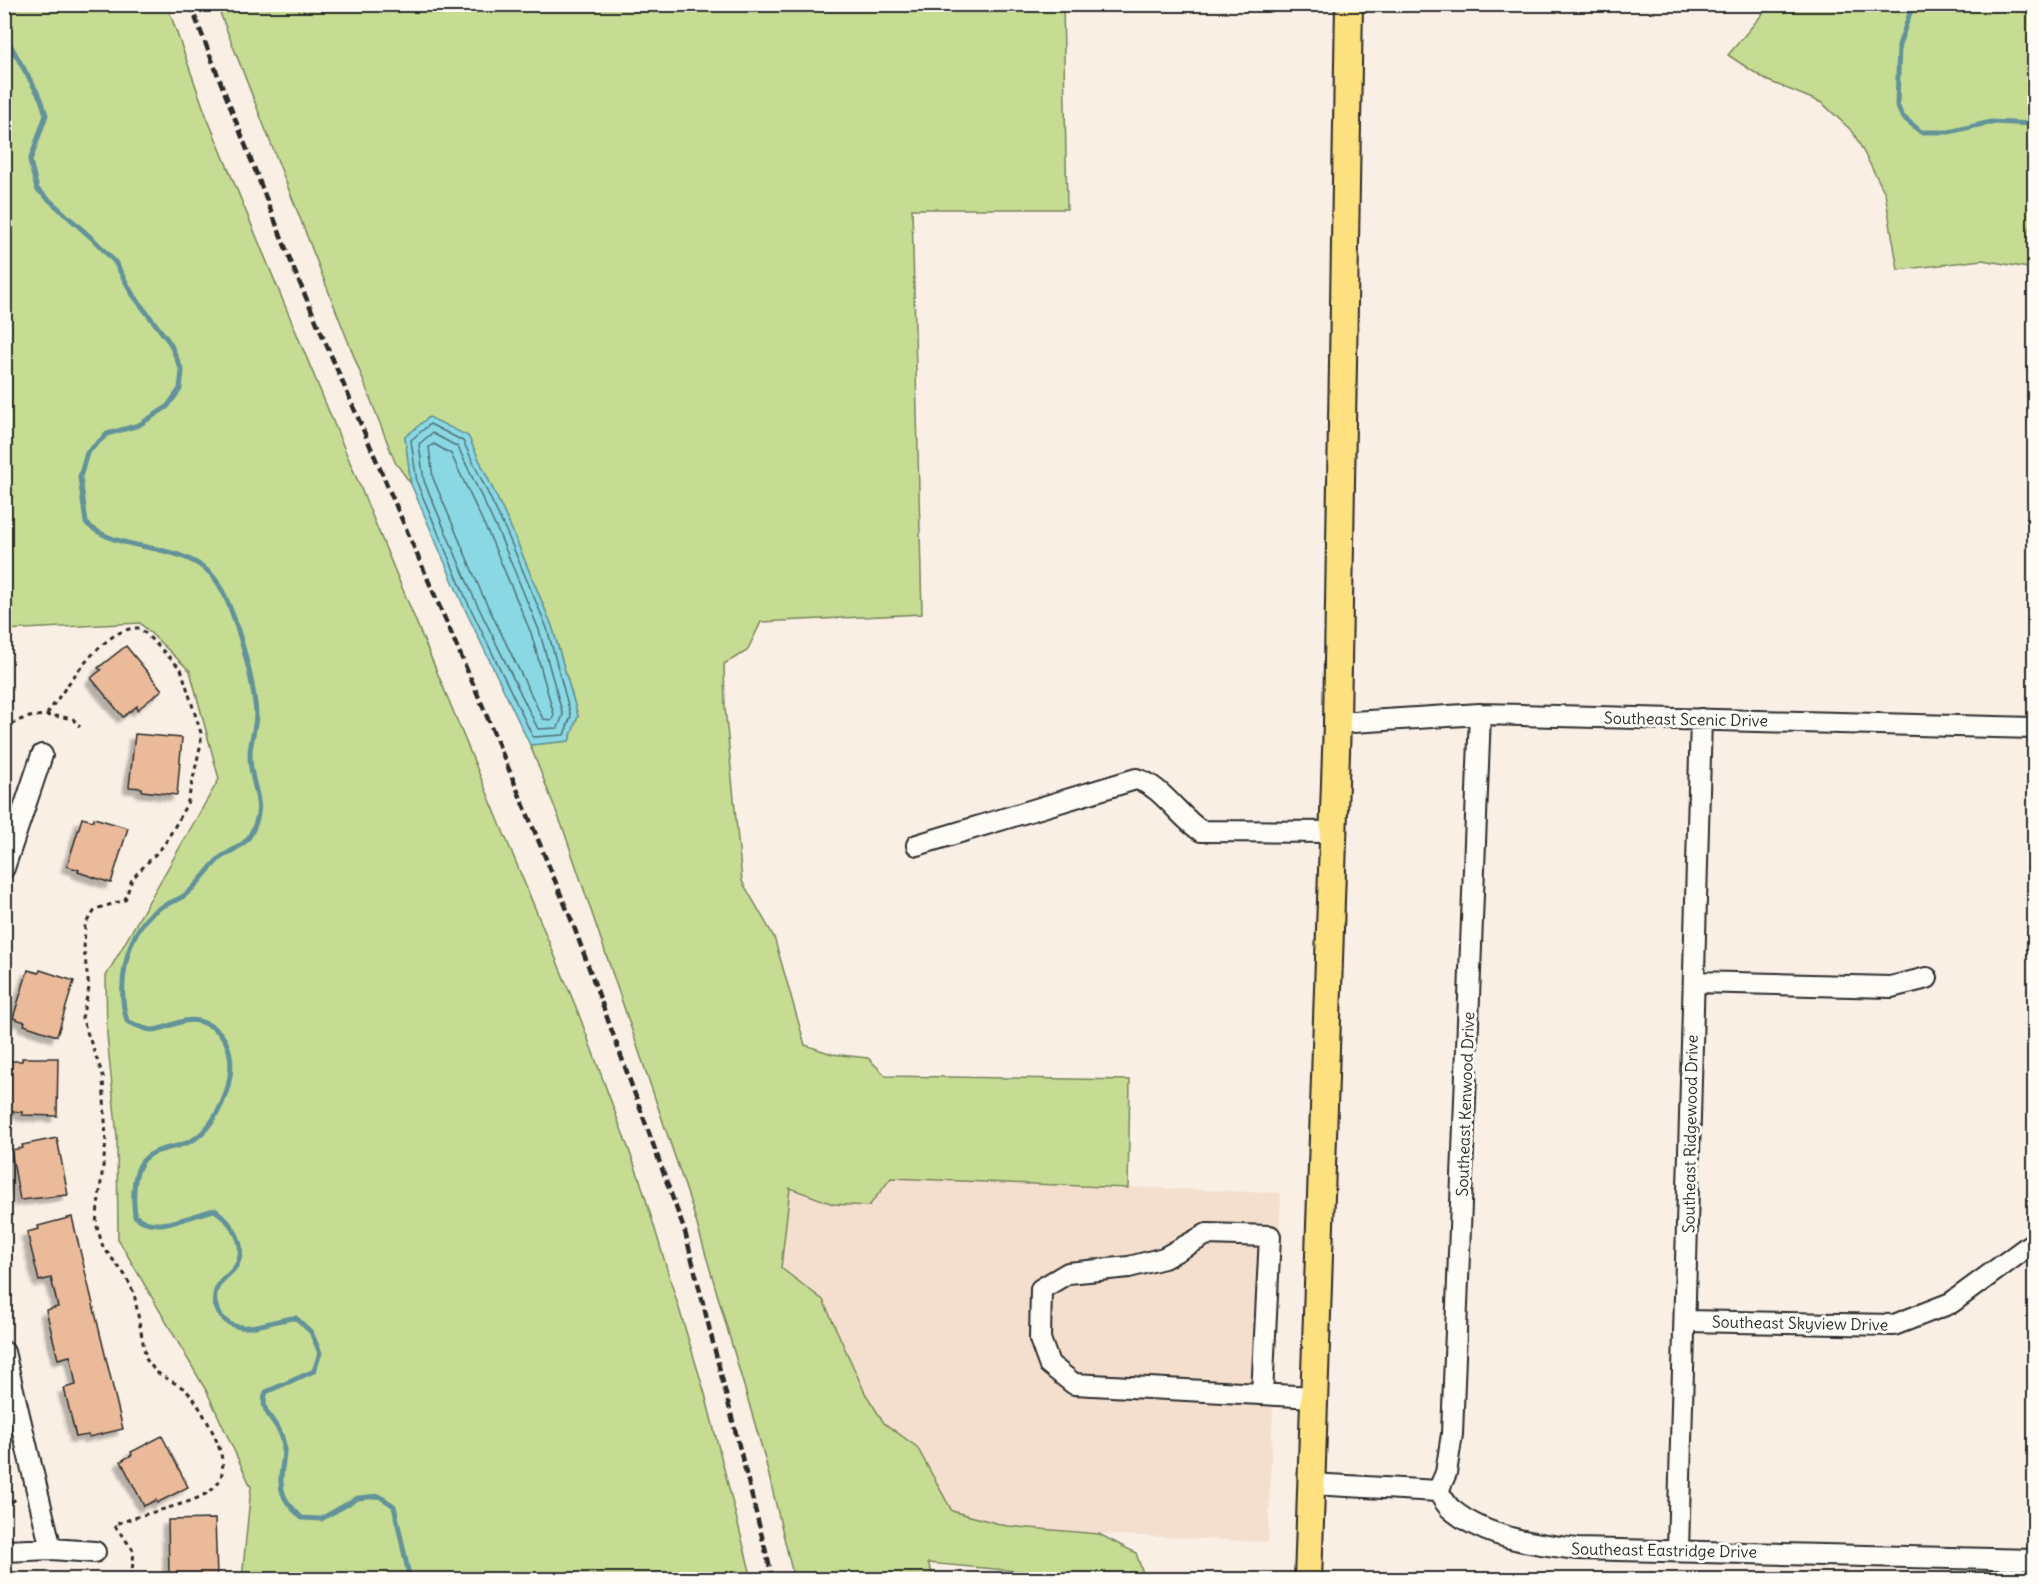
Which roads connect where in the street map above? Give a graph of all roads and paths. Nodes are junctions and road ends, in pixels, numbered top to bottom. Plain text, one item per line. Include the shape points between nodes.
1 (1349, 4) edge
2 (47, 714) junction
3 (1480, 714) junction
4 (1701, 719) junction
5 (1337, 723) junction
6 (80, 727) dead end
7 (2034, 728) edge
8 (4, 730) edge
9 (42, 755) dead end
10 (4, 782) edge
11 (8, 798) dead end
12 (1334, 831) junction
13 (917, 845) dead end
14 (4, 868) edge
15 (1927, 978) dead end
16 (1694, 982) junction
17 (2034, 1242) edge
18 (1686, 1321) junction
19 (4, 1352) edge
20 (1262, 1394) junction
21 (1314, 1397) junction
22 (1311, 1484) junction
23 (1438, 1491) junction
24 (51, 1549) junction
25 (1678, 1550) junction
26 (6, 1551) edge
27 (95, 1552) dead end
28 (2034, 1560) edge
29 (127, 1580) edge
30 (1308, 1580) edge

1 - 5 main road
2 - 6 path via 73,719
2 - 8 path via 24,718
2 - 29 path via 86,661 120,634 140,628 181,669 201,733 188,801 169,837 132,879 125,900 96,909 85,924 88,988 82,1018 103,1076 106,1142 97,1207 99,1234 103,1247 134,1293 146,1359 156,1372 192,1396 224,1465 219,1484 198,1500 114,1525 134,1551
3 - 4 street, Southeast Scenic Drive
3 - 5 street, Southeast Scenic Drive
3 - 23 street, Southeast Kenwood Drive via 1452,1434 1446,1473
4 - 7 street, Southeast Scenic Drive
4 - 16 street, Southeast Ridgewood Drive
5 - 12 main road
9 - 14 street
10 - 11 path
12 - 13 street via 1201,831 1150,785 1136,779
12 - 21 main road
15 - 16 street via 1891,987
16 - 18 street, Southeast Ridgewood Drive
17 - 18 street, Southeast Skyview Drive via 1951,1304 1894,1325
18 - 25 street, Southeast Ridgewood Drive
19 - 24 street
20 - 20 street via 1074,1384 1049,1364 1040,1339 1041,1289 1068,1273 1129,1267 1164,1258 1207,1234 1270,1236
20 - 21 street
21 - 22 main road
22 - 23 street
22 - 30 main road
23 - 25 street, Southeast Eastridge Drive via 1450,1509 1481,1527 1527,1544 1577,1549
24 - 26 street
24 - 27 street
25 - 28 street, Southeast Eastridge Drive

